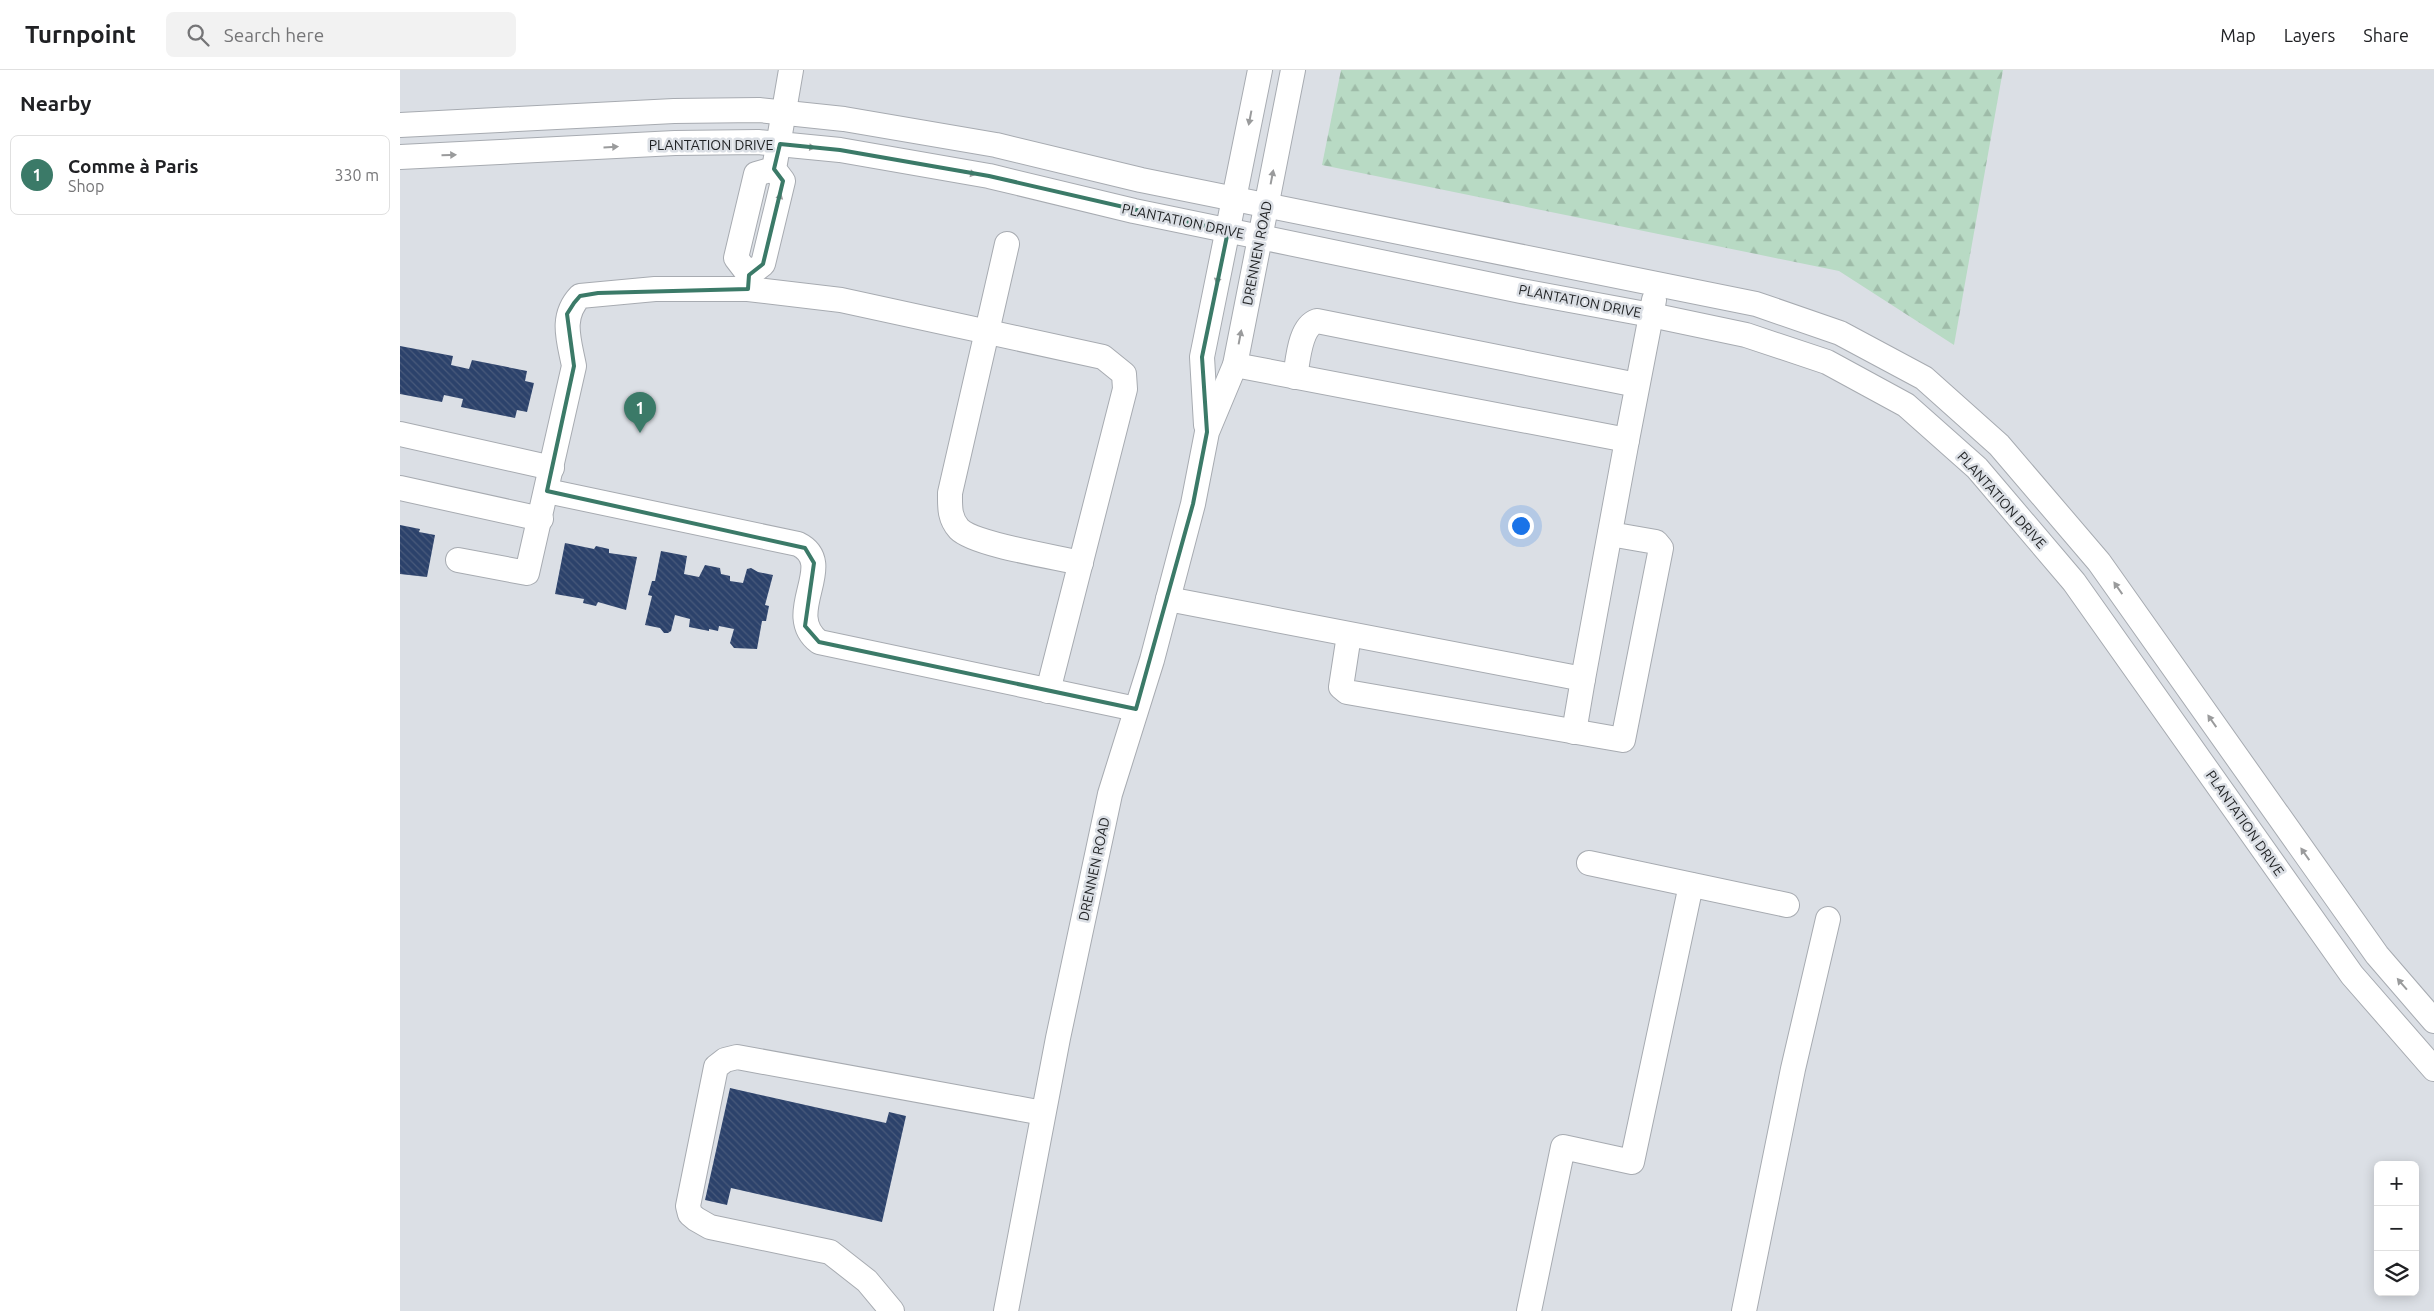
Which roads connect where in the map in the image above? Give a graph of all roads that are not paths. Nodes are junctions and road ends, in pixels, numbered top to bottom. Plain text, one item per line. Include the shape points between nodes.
1 (791, 70) edge
2 (1260, 70) edge
3 (1293, 70) edge
4 (783, 113) junction
5 (400, 125) edge
6 (780, 144) junction
7 (400, 157) edge
8 (774, 168) junction
9 (1234, 199) junction
10 (1266, 206) junction
11 (745, 219) junction
12 (773, 225) junction
13 (1228, 231) junction
14 (1260, 237) junction
15 (1007, 244) dead end
16 (748, 282) junction
17 (1657, 286) junction
18 (1651, 315) junction
19 (988, 331) junction
20 (1235, 365) junction
21 (1295, 378) junction
22 (1637, 385) junction
23 (1942, 394) junction
24 (1924, 420) junction
25 (1207, 432) junction
26 (400, 434) edge
27 (1627, 440) junction
28 (552, 468) junction
29 (400, 488) edge
30 (547, 491) junction
31 (541, 519) junction
32 (1610, 534) junction
33 (458, 560) dead end
34 (1081, 563) junction
35 (1168, 599) junction
36 (1349, 635) junction
37 (1584, 678) junction
38 (1048, 691) junction
39 (1136, 710) junction
40 (1574, 732) junction
41 (1589, 863) dead end
42 (1692, 885) junction
43 (1786, 905) dead end
44 (1828, 918) dead end
45 (2434, 1021) edge
46 (2434, 1069) edge
47 (1044, 1113) junction
48 (892, 1311) edge
49 (1006, 1311) edge
50 (1530, 1311) edge
51 (1744, 1311) edge

1 - 4 street
2 -> 9 street, DRENNEN ROAD
10 -> 3 street, DRENNEN ROAD
4 - 5 street via 759,110 674,111
4 - 6 street
4 - 9 street via 844,119 996,145
7 -> 6 street, PLANTATION DRIVE via 676,143
6 - 8 street
6 -> 13 street, PLANTATION DRIVE via 840,150 989,176 1134,212
8 - 11 street via 756,174
12 -> 8 street via 783,181
9 - 10 street
9 - 13 street, DRENNEN ROAD
10 - 14 street, DRENNEN ROAD
10 - 17 street
11 - 12 street
11 - 16 street via 736,258
12 - 16 street via 763,264
13 - 14 street, PLANTATION DRIVE
13 -> 25 street, DRENNEN ROAD via 1202,357
14 - 18 street, PLANTATION DRIVE
20 -> 14 street, DRENNEN ROAD
15 - 19 street
16 - 19 street
16 - 28 street via 580,296 568,314 574,366
17 - 18 street
17 - 23 street via 1756,304 1840,333 1924,378
18 - 22 street
18 - 24 street, PLANTATION DRIVE via 1746,335 1827,362 1906,405
19 - 34 street via 950,492 950,512 960,529 978,539
19 - 34 street via 1103,357 1124,374 1125,389
20 - 21 street
20 - 25 street, DRENNEN ROAD
21 - 22 street via 1305,334 1317,321
21 - 27 street
22 - 27 street
23 - 24 street
45 -> 23 street via 2378,955 2099,562 2000,445
24 - 46 street, PLANTATION DRIVE via 1977,468 2074,582 2352,975
25 - 35 street, DRENNEN ROAD via 1194,504
26 - 28 street
27 - 32 street
28 - 30 street
29 - 31 street
30 - 31 street
30 - 38 street via 798,544 811,554 814,563 805,626 819,642
31 - 33 street via 528,573
32 - 37 street
32 - 40 street via 1656,542 1661,548 1623,740
34 - 38 street
35 - 36 street
35 - 39 street, DRENNEN ROAD
36 - 37 street
36 - 40 street via 1343,690
37 - 40 street
38 - 39 street
39 - 47 street, DRENNEN ROAD via 1110,794
41 - 42 street
42 - 43 street
42 - 50 street via 1632,1162 1563,1147
44 - 51 street via 1793,1069
47 - 48 street via 737,1056 716,1067 688,1206 690,1214 710,1227 830,1252 867,1280
47 - 49 street, DRENNEN ROAD

